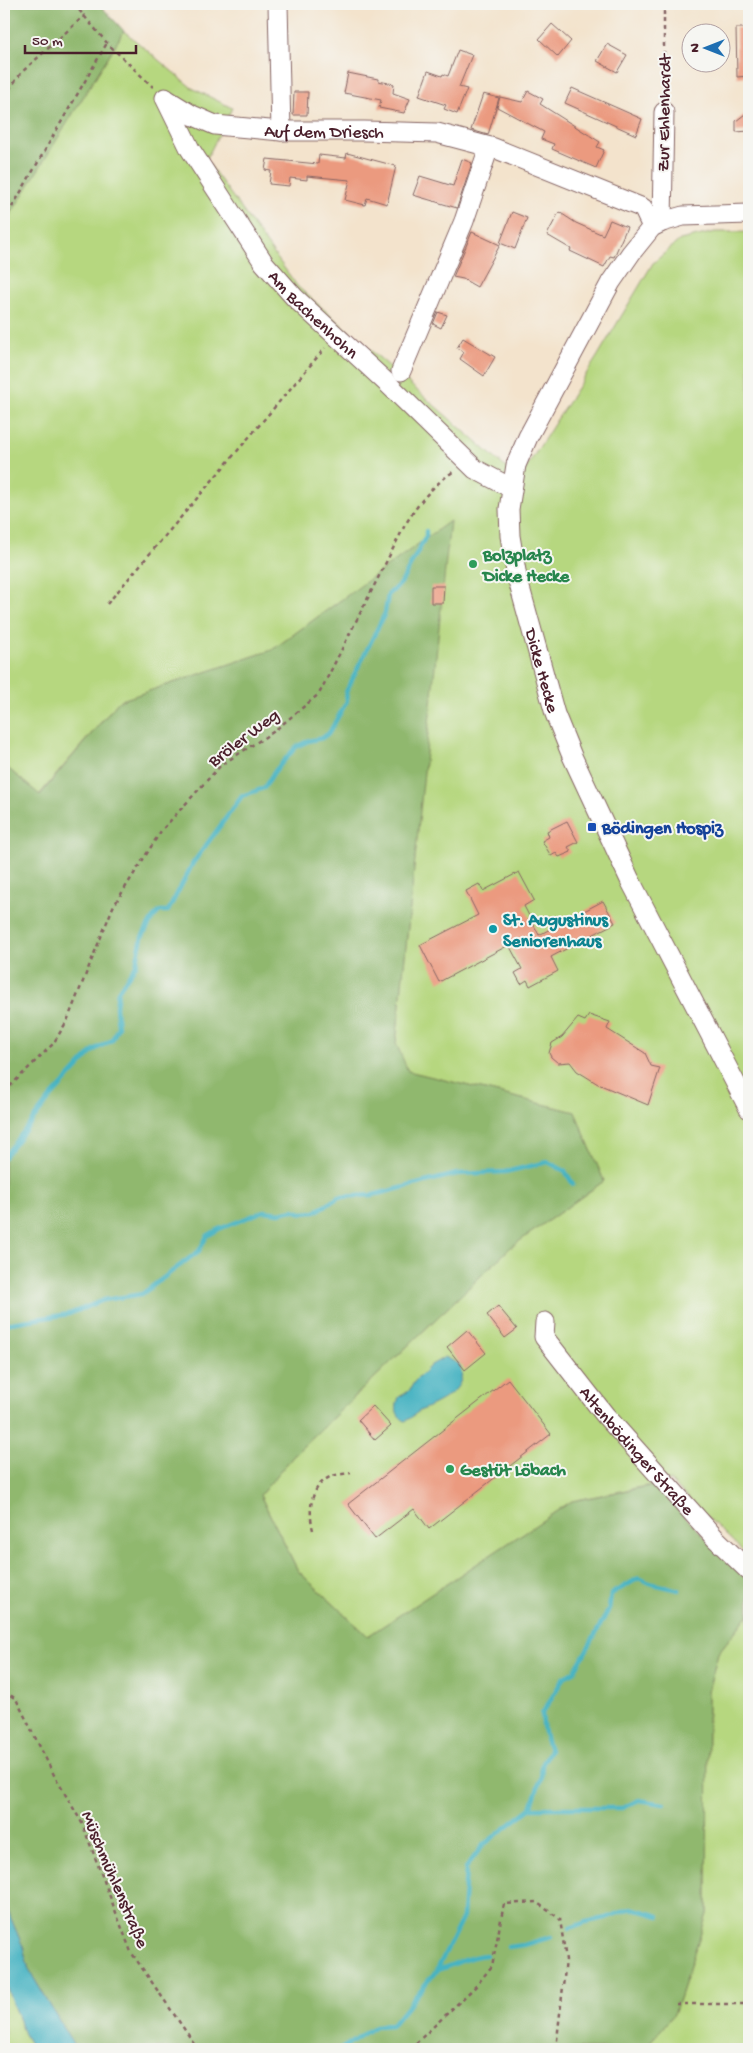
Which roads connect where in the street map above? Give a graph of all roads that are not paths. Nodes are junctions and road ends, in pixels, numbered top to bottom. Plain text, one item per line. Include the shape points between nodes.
1 (278, 4) edge
2 (165, 98) joint
3 (664, 112) road end
4 (282, 132) junction
5 (489, 147) junction
6 (749, 214) edge
7 (657, 224) junction
8 (401, 371) dead end
9 (511, 488) junction
10 (749, 1109) edge
11 (545, 1322) dead end
12 (749, 1571) edge

1 - 4 street
2 - 4 street, Auf dem Driesch via 215,125
2 - 9 street, Am Bachenhohn via 190,149 264,263 295,298 475,469
3 - 7 street, Zur Ehlenhardt
4 - 5 street, Auf dem Driesch via 437,133
5 - 7 street, Auf dem Driesch via 643,208
5 - 8 street via 464,220
6 - 7 street via 683,216
7 - 9 street, Dicke Hecke via 611,282 528,437 516,465
9 - 10 street, Dicke Hecke via 510,536 517,577 555,714 630,880
11 - 12 street, Altenbödinger Straße via 544,1337 605,1415 715,1538

